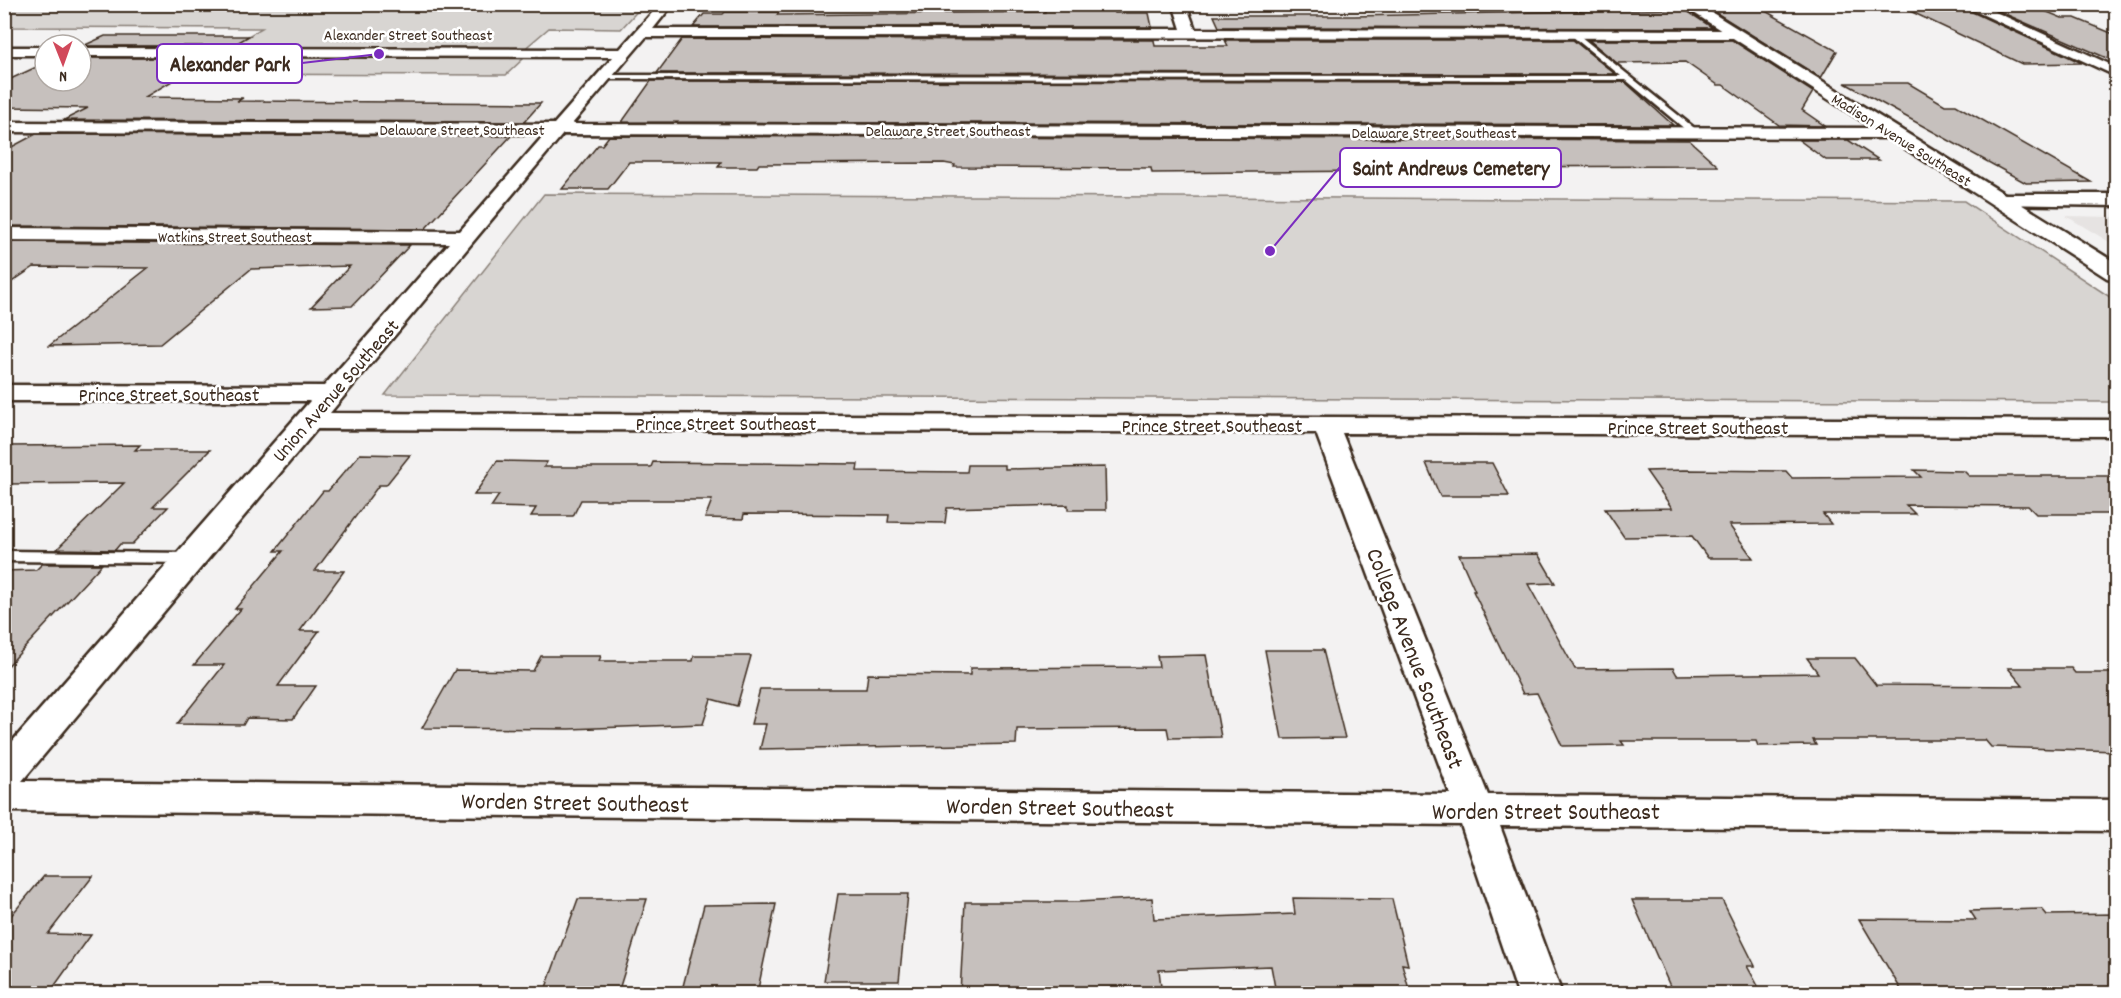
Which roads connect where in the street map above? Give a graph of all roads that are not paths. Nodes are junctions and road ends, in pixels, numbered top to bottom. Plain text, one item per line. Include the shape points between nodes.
1 (667, 4) edge
2 (1179, 4) edge
3 (1687, 4) edge
4 (1966, 4) edge
5 (643, 33) junction
6 (1190, 34) junction
7 (1575, 34) junction
8 (1734, 34) junction
9 (4, 51) edge
10 (33, 51) edge
11 (93, 52) edge
12 (626, 53) junction
13 (2116, 72) edge
14 (605, 76) junction
15 (1629, 78) junction
16 (4, 127) edge
17 (558, 129) junction
18 (1695, 133) junction
19 (1891, 133) junction
20 (1999, 200) junction
21 (2116, 200) edge
22 (4, 234) edge
23 (465, 237) junction
24 (2116, 273) edge
25 (4, 393) edge
26 (333, 394) junction
27 (308, 421) junction
28 (1326, 425) junction
29 (2116, 428) edge
30 (4, 556) edge
31 (191, 558) junction
32 (4, 777) edge
33 (4, 796) edge
34 (1475, 810) junction
35 (2116, 816) edge
36 (1540, 993) edge

1 - 5 street, Union Avenue Southeast
2 - 6 street
3 - 8 street, Madison Avenue Southeast
4 - 13 street
5 - 6 street
5 - 12 street, Union Avenue Southeast
6 - 7 street
7 - 8 street
7 - 15 lane
8 - 19 street, Madison Avenue Southeast
9 - 10 street
11 - 12 street, Alexander Street Southeast
12 - 14 street, Union Avenue Southeast
14 - 15 lane
14 - 17 street, Union Avenue Southeast
15 - 18 lane
16 - 17 street, Delaware Street Southeast
17 - 18 street, Delaware Street Southeast
17 - 23 street, Union Avenue Southeast
18 - 19 street, Delaware Street Southeast
19 - 20 street, Madison Avenue Southeast
20 - 21 street
20 - 24 street, Madison Avenue Southeast
22 - 23 street, Watkins Street Southeast
23 - 26 street, Union Avenue Southeast
25 - 26 street, Prince Street Southeast
26 - 27 street, Union Avenue Southeast
27 - 28 street, Prince Street Southeast
27 - 31 street, Union Avenue Southeast
28 - 29 street, Prince Street Southeast
28 - 34 street, College Avenue Southeast
30 - 31 lane
31 - 32 street, Union Avenue Southeast
33 - 34 street, Worden Street Southeast
34 - 35 street, Worden Street Southeast
34 - 36 street, College Avenue Southeast

